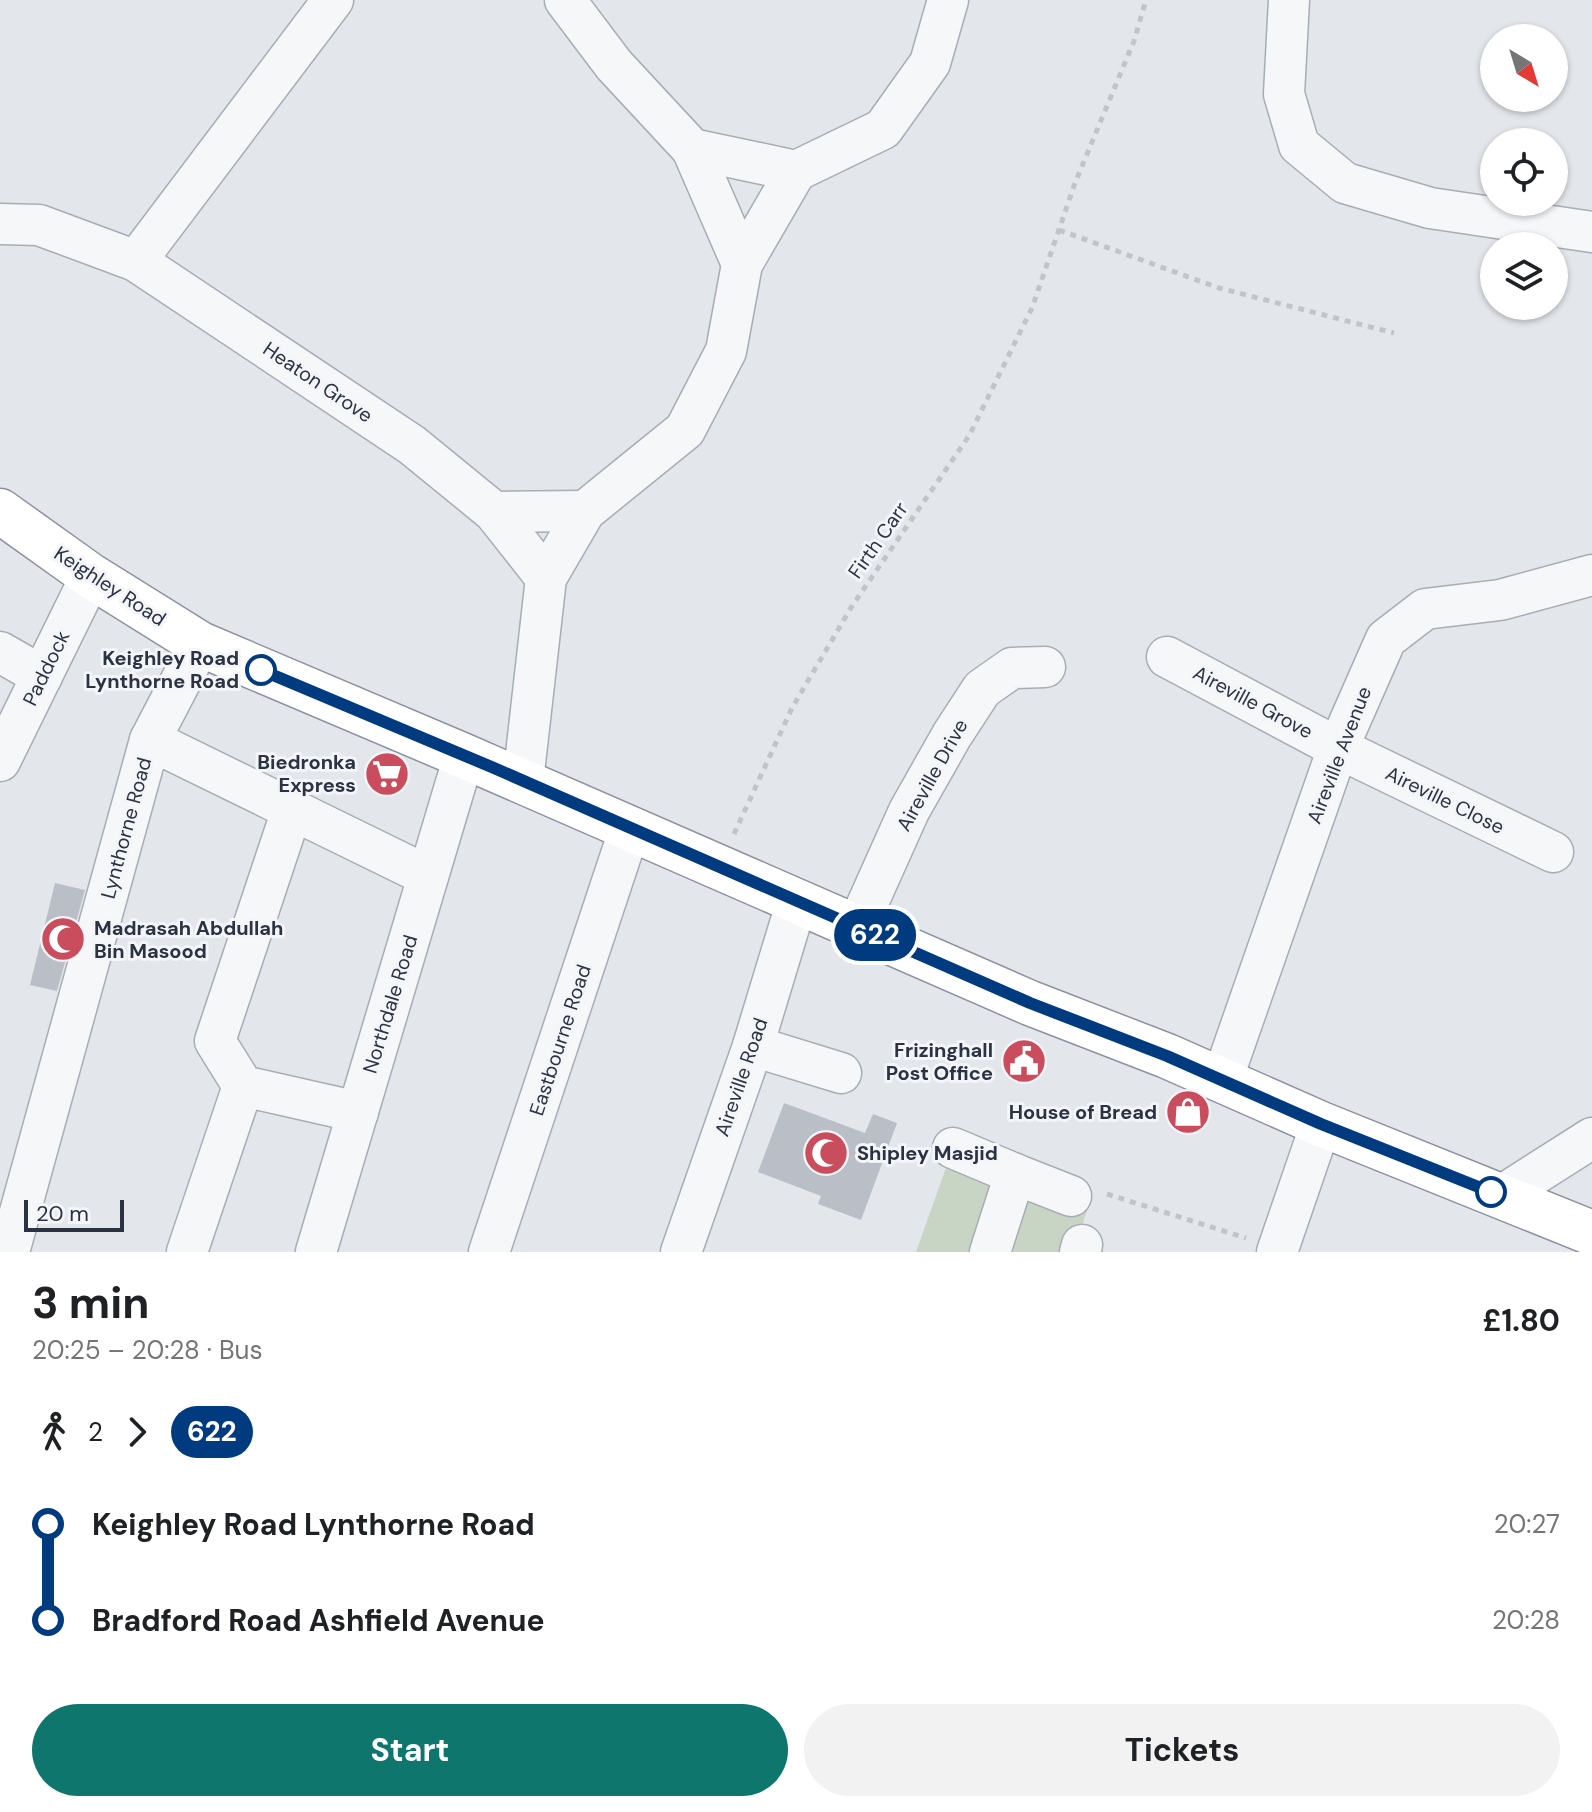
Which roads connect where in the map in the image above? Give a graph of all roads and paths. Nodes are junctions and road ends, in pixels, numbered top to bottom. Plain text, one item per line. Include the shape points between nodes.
1 (333, 0) edge
2 (565, 0) edge
3 (948, 0) edge
4 (1146, 0) edge
5 (1289, 0) edge
6 (692, 149) junction
7 (796, 171) junction
8 (0, 224) edge
9 (1059, 230) junction
10 (1592, 232) edge
11 (136, 261) junction
12 (742, 264) junction
13 (1394, 333) dead end
14 (0, 511) edge
15 (585, 511) junction
16 (494, 512) junction
17 (1592, 575) edge
18 (91, 576) junction
19 (546, 578) junction
20 (200, 644) junction
21 (0, 652) edge
22 (1167, 657) dead end
23 (1045, 667) dead end
24 (42, 676) junction
25 (1338, 748) junction
26 (147, 751) junction
27 (464, 756) junction
28 (0, 761) edge
29 (523, 781) junction
30 (292, 810) junction
31 (630, 828) junction
32 (1553, 852) dead end
33 (719, 867) junction
34 (428, 876) junction
35 (797, 901) junction
36 (857, 927) junction
37 (753, 1046) junction
38 (841, 1073) dead end
39 (1222, 1080) junction
40 (243, 1086) junction
41 (358, 1112) junction
42 (1321, 1124) junction
43 (1592, 1138) edge
44 (953, 1148) dead end
45 (1015, 1174) junction
46 (1088, 1195) joint
47 (1501, 1196) junction
48 (1592, 1233) edge
49 (1278, 1250) edge
50 (9, 1252) edge
51 (187, 1252) edge
52 (316, 1252) edge
53 (489, 1252) edge
54 (681, 1252) edge
55 (990, 1252) edge

1 - 11 street
2 - 6 street via 614,65
3 - 7 street via 930,63 883,129
4 - 9 path, Firth Carr
5 - 10 street via 1284,94 1299,145 1345,183 1430,208
6 - 7 street
6 - 12 street
7 - 12 street
8 - 11 street, Heaton Grove via 39,225
9 - 13 path via 1219,288
9 - 33 path, Firth Carr via 1032,308 969,436 852,606 792,708
11 - 16 street, Heaton Grove via 412,445
12 - 15 street via 726,351 685,430
14 - 18 highway, Keighley Road
15 - 16 street
15 - 19 street
16 - 19 street, Heaton Grove
17 - 25 street, Aireville Avenue via 1500,600 1425,609 1386,639
18 - 20 highway, Keighley Road
18 - 24 street, Paddock
19 - 29 street
20 - 26 street, Lynthorne Road
20 - 27 highway, Keighley Road
21 - 24 street
22 - 25 street, Aireville Grove
23 - 36 street, Aireville Drive via 1012,668 982,689 909,811
24 - 28 street, Paddock
25 - 32 street, Aireville Close
25 - 39 street, Aireville Avenue
26 - 30 street
26 - 50 street, Lynthorne Road
27 - 29 highway, Keighley Road
27 - 34 street, Northdale Road
29 - 31 highway, Keighley Road
30 - 34 street
30 - 40 street via 215,1041
31 - 33 highway, Keighley Road
31 - 53 street, Eastbourne Road
33 - 35 highway, Keighley Road
34 - 41 street, Northdale Road
35 - 36 highway, Keighley Road
35 - 37 street, Aireville Road
36 - 39 highway, Keighley Road
37 - 38 street
37 - 54 street, Aireville Road
39 - 42 highway, Keighley Road
40 - 41 street
40 - 51 street
41 - 52 street, Northdale Road
42 - 47 highway, Keighley Road
42 - 49 street
43 - 47 street
44 - 45 street
45 - 46 street
45 - 55 street
46 - 49 path
47 - 48 highway, Keighley Road

